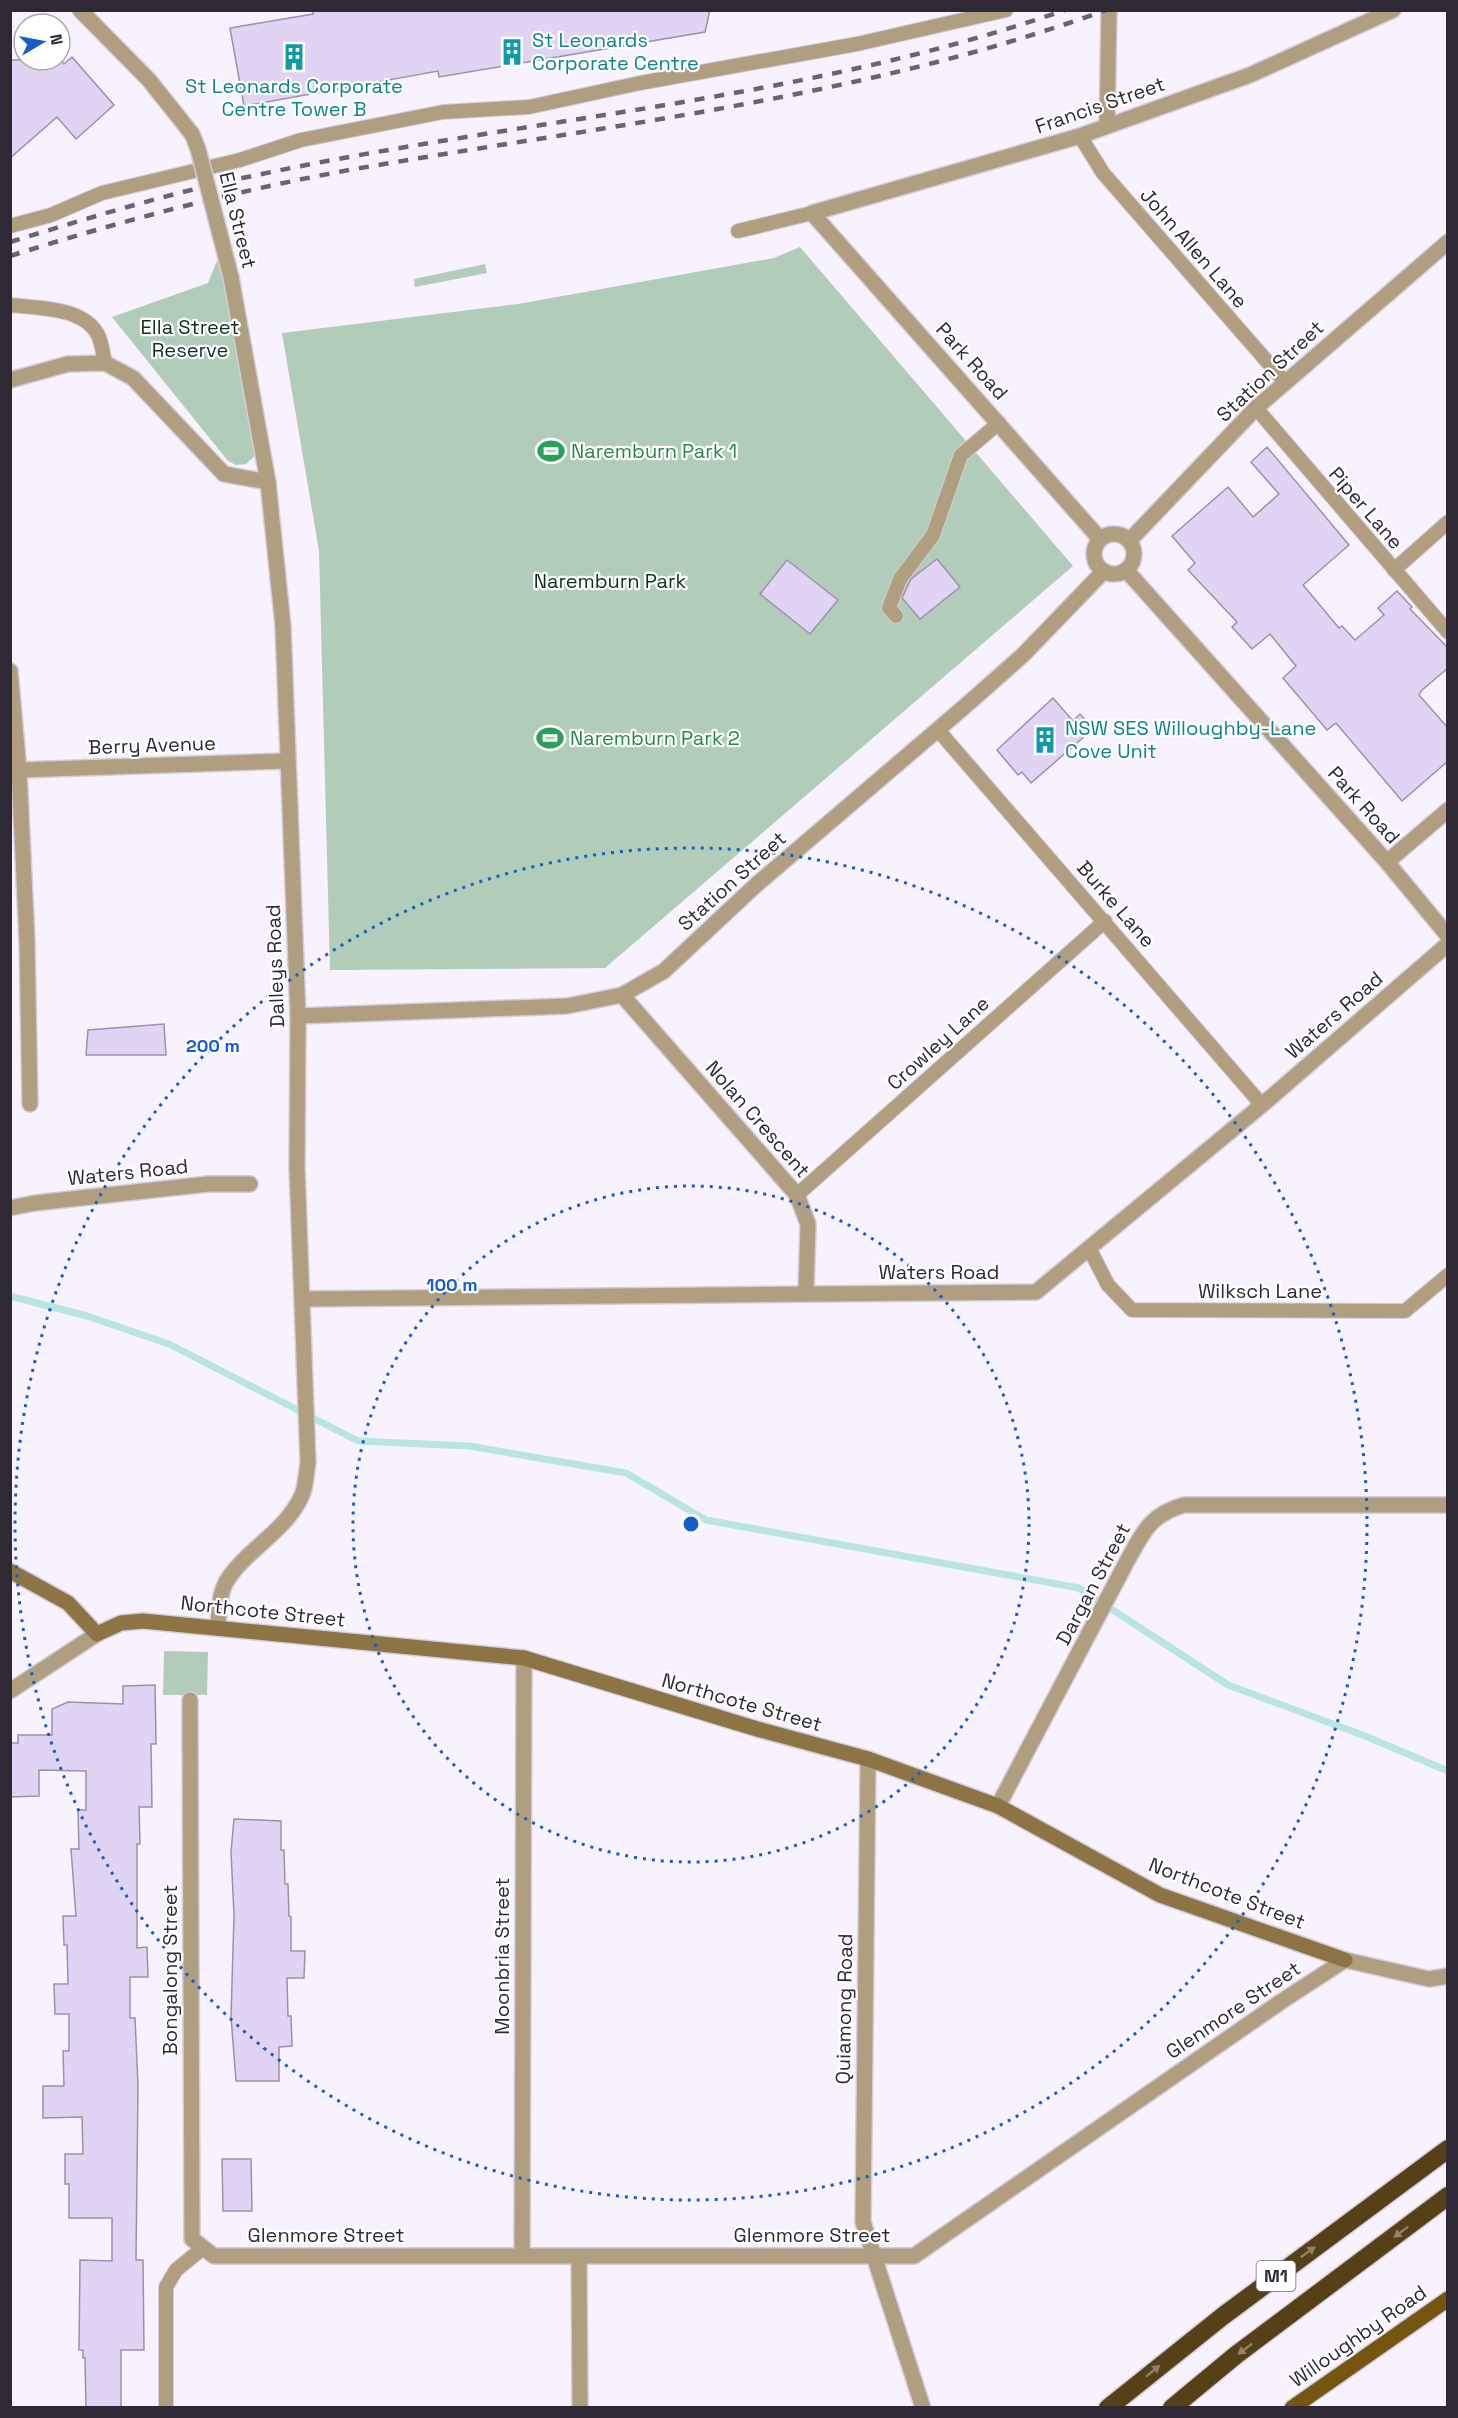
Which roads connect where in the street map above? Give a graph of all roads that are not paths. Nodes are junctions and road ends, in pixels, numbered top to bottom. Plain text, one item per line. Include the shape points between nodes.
1 (80, 10) edge
2 (1006, 10) edge
3 (1109, 10) edge
4 (1393, 10) edge
5 (1107, 126) junction
6 (1080, 136) junction
7 (812, 213) junction
8 (10, 226) edge
9 (738, 231) dead end
10 (1448, 242) edge
11 (10, 305) edge
12 (105, 363) junction
13 (10, 380) edge
14 (1285, 382) junction
15 (1256, 408) junction
16 (999, 423) junction
17 (268, 482) junction
18 (1448, 522) edge
19 (1100, 539) junction
20 (1130, 541) junction
21 (1126, 570) junction
22 (1394, 570) junction
23 (1104, 571) junction
24 (896, 616) dead end
25 (1448, 633) edge
26 (10, 671) edge
27 (938, 730) junction
28 (287, 761) junction
29 (19, 770) junction
30 (1448, 810) edge
31 (1388, 862) junction
32 (1105, 921) junction
33 (1448, 936) edge
34 (1448, 944) edge
35 (622, 996) junction
36 (298, 1016) junction
37 (30, 1104) dead end
38 (1262, 1105) junction
39 (250, 1184) dead end
40 (797, 1195) junction
41 (10, 1208) edge
42 (1090, 1250) junction
43 (1448, 1275) edge
44 (806, 1293) junction
45 (303, 1299) junction
46 (1448, 1504) edge
47 (10, 1571) edge
48 (218, 1628) junction
49 (97, 1634) junction
50 (524, 1658) junction
51 (10, 1691) edge
52 (190, 1700) dead end
53 (868, 1759) junction
54 (998, 1806) junction
55 (1346, 1960) junction
56 (1448, 1976) edge
57 (1448, 2149) edge
58 (1448, 2196) edge
59 (198, 2244) junction
60 (522, 2255) junction
61 (579, 2257) junction
62 (875, 2258) junction
63 (1448, 2299) edge
64 (166, 2408) edge
65 (580, 2408) edge
66 (923, 2408) edge
67 (1108, 2408) edge
68 (1172, 2408) edge
69 (1292, 2408) edge

1 - 17 street, Ella Street, bridge via 149,80 192,134 198,149 231,277
2 - 8 lane via 857,44 528,107 443,112 301,140 240,160 102,193 51,215
3 - 5 street
4 - 5 street, Francis Street via 1250,75
5 - 6 street, Francis Street
6 - 7 street, Francis Street
6 - 14 lane, John Allen Lane via 1103,173
7 - 9 lane
7 - 16 street, Park Road
10 - 14 street, Station Street
11 - 12 lane via 56,310 79,318 98,335
12 - 13 street via 68,364
12 - 17 street via 133,378 224,474
14 - 15 street, Station Street
15 - 20 street, Station Street
15 - 22 lane, Piper Lane
16 - 19 street, Park Road
16 - 24 lane via 961,455 933,535 900,579 889,608
17 - 28 street, Dalleys Road via 283,626
18 - 22 lane
19 - 20 street via 1116,534
19 - 23 street via 1095,558
20 - 21 street via 1134,558
21 - 23 street via 1112,574
21 - 31 street, Park Road
22 - 25 lane, Piper Lane
23 - 27 street, Station Street via 1023,655
26 - 29 street
27 - 32 lane, Burke Lane
27 - 35 street, Station Street via 756,885 664,971
28 - 29 street, Berry Avenue
28 - 36 street, Dalleys Road
29 - 37 street
30 - 31 street
31 - 33 street, Park Road
32 - 38 lane, Burke Lane
32 - 40 lane, Crowley Lane
34 - 38 street, Waters Road
35 - 36 street, Station Street via 567,1006
35 - 40 street, Nolan Crescent
36 - 45 street, Dalleys Road via 297,1168
38 - 42 street, Waters Road
39 - 41 street, Waters Road via 208,1184
40 - 44 street, Nolan Crescent via 808,1224
42 - 43 lane, Wilksch Lane via 1108,1285 1132,1310 1405,1311
42 - 44 street, Waters Road via 1036,1292
44 - 45 street, Waters Road via 639,1298
45 - 48 street, Dalleys Road via 308,1463 303,1494 286,1522 225,1583
46 - 54 street, Dargan Street via 1184,1505 1164,1511 1146,1527
47 - 49 street via 68,1602
48 - 49 street, Northcote Street via 143,1621 121,1623
48 - 50 street, Northcote Street
49 - 51 street
50 - 53 street, Northcote Street
50 - 60 street, Moonbria Street
52 - 59 street, Bongalong Street
53 - 54 street, Northcote Street
53 - 62 street, Quiamong Road via 863,2222
54 - 55 street, Northcote Street via 1160,1895
55 - 56 street, Northcote Street via 1429,1978
55 - 62 street, Glenmore Street via 914,2256
67 -> 57 highway, M1 via 1223,2316
58 -> 68 highway, M1 via 1236,2355
59 - 60 street, Glenmore Street via 213,2256
59 - 64 lane via 166,2287
60 - 61 street, Glenmore Street
61 - 62 street, Glenmore Street
61 - 65 street
62 - 66 street, Quiamong Road
63 - 69 main road, Willoughby Road

